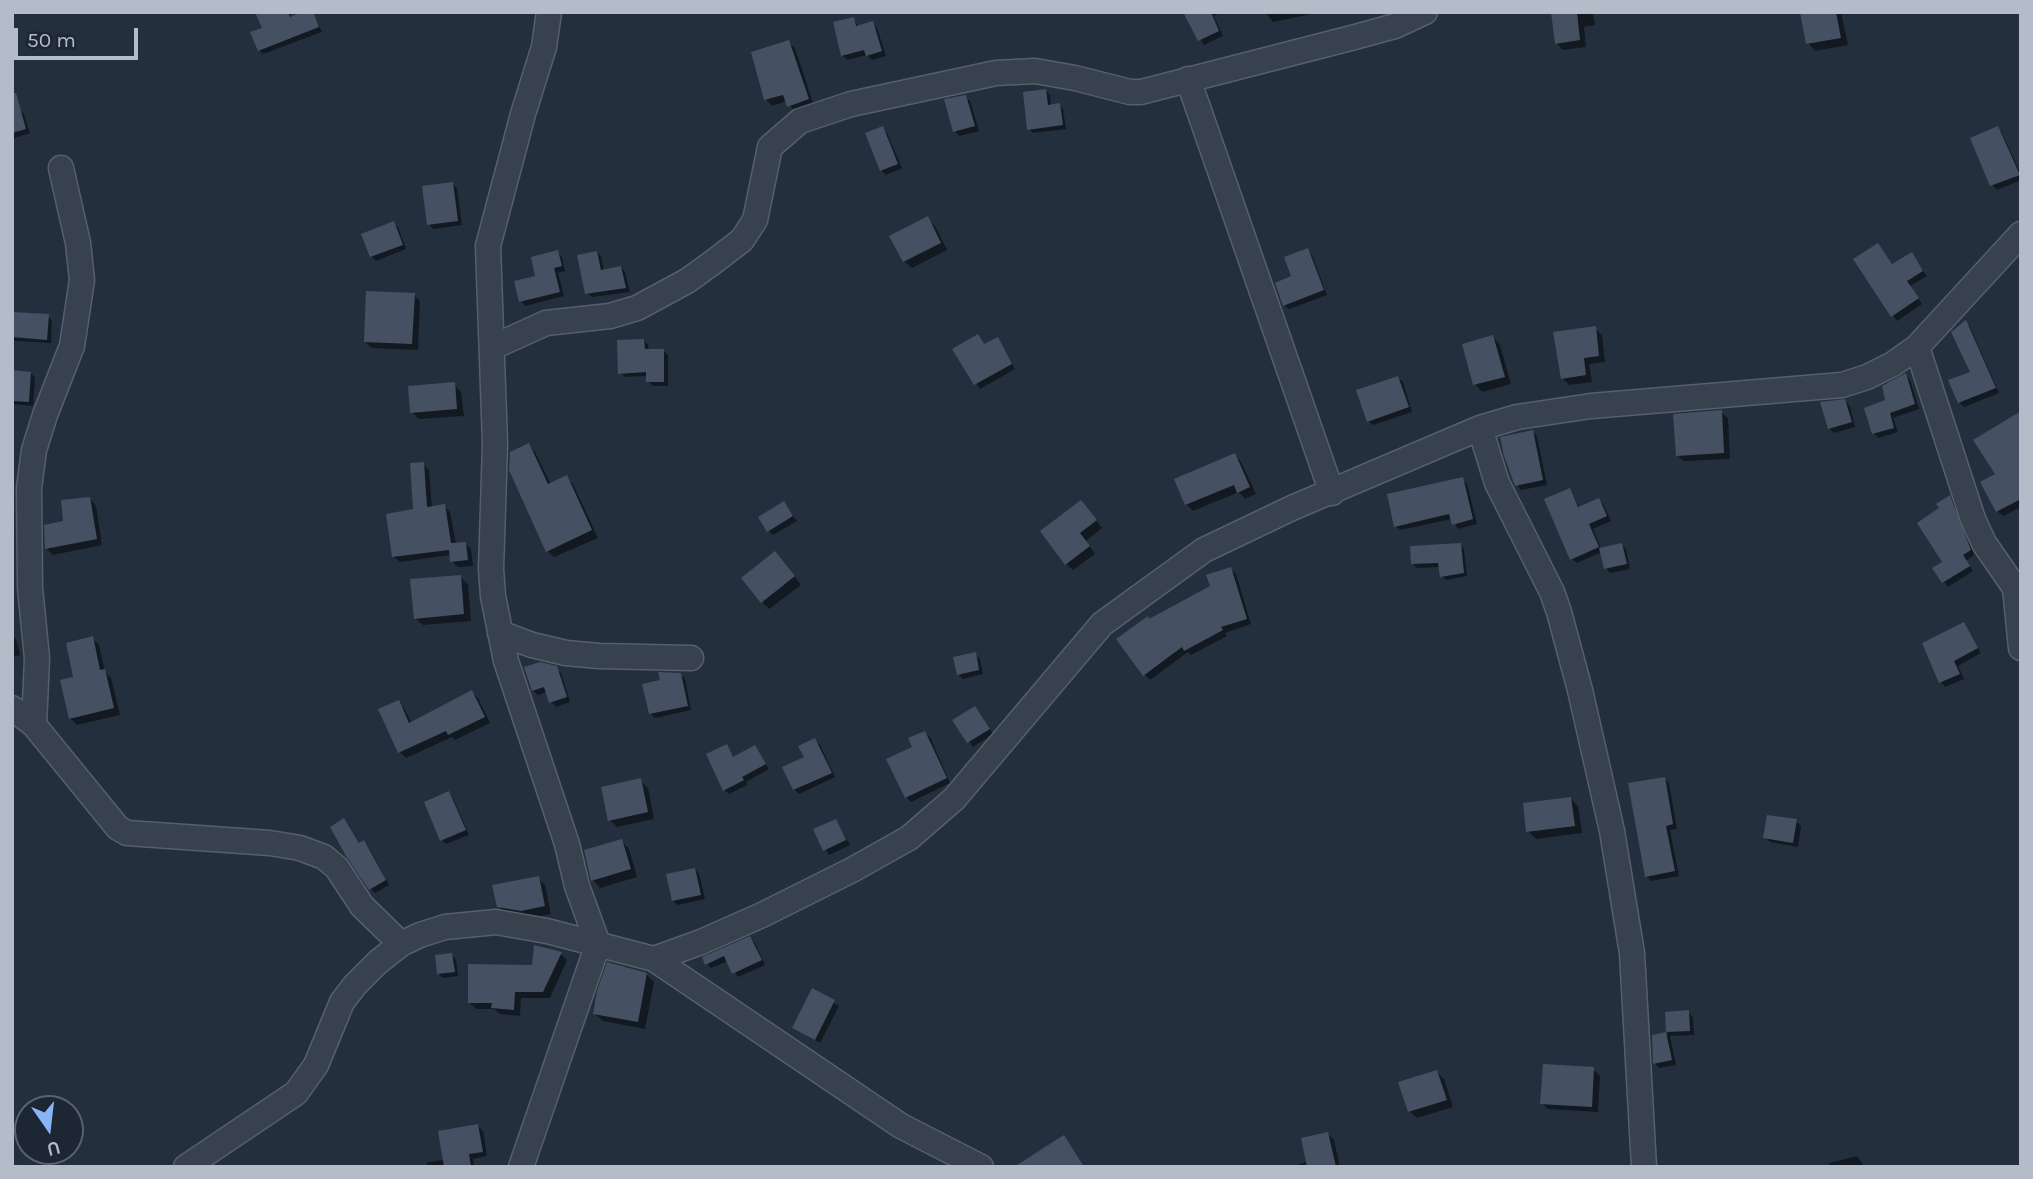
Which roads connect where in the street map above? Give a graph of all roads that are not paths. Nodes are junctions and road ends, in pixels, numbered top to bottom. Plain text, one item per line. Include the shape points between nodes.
1 (550, 12) edge
2 (1425, 12) edge
3 (1188, 79) junction
4 (61, 168) dead end
5 (2021, 234) edge
6 (493, 347) junction
7 (1917, 347) junction
8 (1480, 428) junction
9 (1332, 493) junction
10 (500, 633) junction
11 (2021, 648) edge
12 (691, 659) dead end
13 (12, 708) edge
14 (34, 725) junction
15 (401, 944) junction
16 (598, 944) junction
17 (654, 959) junction
18 (186, 1167) edge
19 (520, 1167) edge
20 (981, 1167) edge
21 (1644, 1167) edge

1 - 6 street via 488,246
2 - 3 street via 1367,34
3 - 6 street via 1129,92 1035,71 996,73 851,104 800,121 770,147 755,219 742,240 712,263 637,308 610,316 546,323
3 - 9 street
4 - 14 street via 82,280 72,346 34,450 29,488 30,588 37,658
5 - 7 street
6 - 10 street via 491,569
7 - 8 street via 1893,364 1842,385 1591,406
7 - 11 street via 1973,520 2015,588
8 - 9 street
8 - 21 street via 1497,483 1559,612 1612,831 1632,953
9 - 17 street via 1204,550 1102,624 954,799 909,838 762,915
10 - 12 street via 566,653
10 - 16 street
13 - 14 street
14 - 15 street via 118,828 136,835 271,843 324,857 337,868 362,906
15 - 16 street via 445,928 496,922
15 - 18 street via 342,1002 316,1065 296,1093
16 - 17 street
16 - 19 street
17 - 20 street via 901,1126

